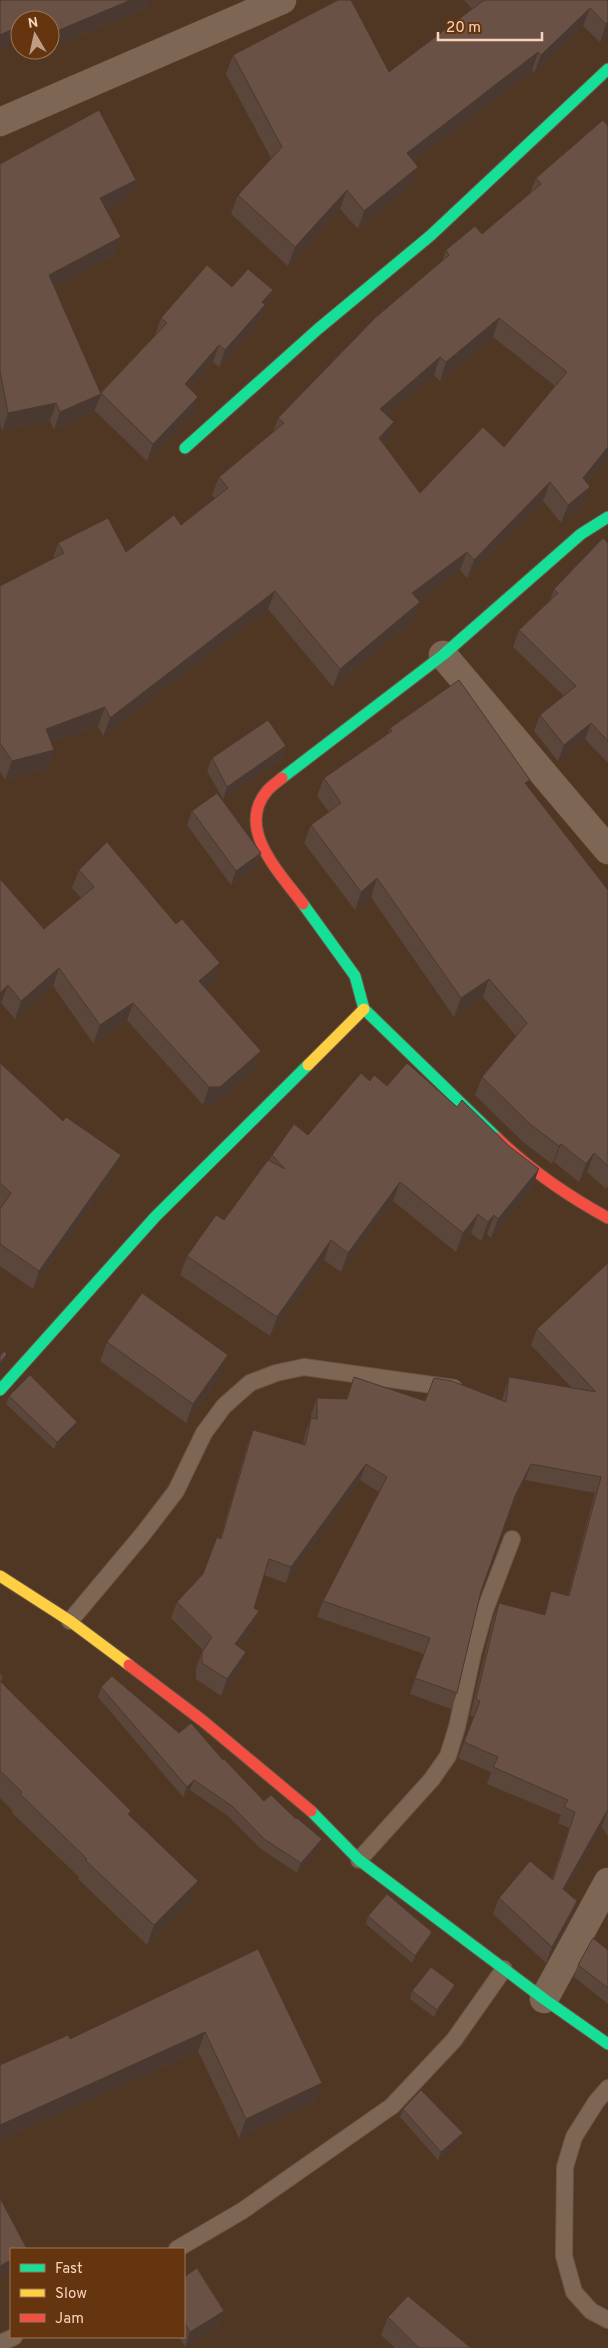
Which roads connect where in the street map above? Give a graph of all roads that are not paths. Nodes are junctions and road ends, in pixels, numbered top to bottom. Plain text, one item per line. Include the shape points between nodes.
1 (282, 0) edge
2 (608, 69) edge
3 (0, 122) edge
4 (185, 448) dead end
5 (608, 516) edge
6 (443, 656) junction
7 (608, 850) edge
8 (364, 1009) junction
9 (608, 1218) edge
10 (0, 1390) edge
11 (467, 1390) edge
12 (512, 1539) dead end
13 (0, 1576) edge
14 (70, 1621) junction
15 (359, 1860) junction
16 (608, 1882) edge
17 (504, 1969) junction
18 (544, 1999) junction
19 (608, 2044) edge
20 (608, 2088) edge
21 (179, 2248) edge
22 (608, 2320) edge
23 (12, 2338) edge
24 (0, 2343) edge

1 - 3 street
2 - 4 street via 430,236 318,329
5 - 6 street via 581,534
6 - 7 street
6 - 8 street via 267,790 256,808 255,823 260,844 355,976
8 - 9 street via 514,1154 568,1196
8 - 10 street via 155,1217
11 - 14 lane via 304,1367 250,1383 224,1406 204,1433 176,1491
12 - 15 lane via 485,1610 448,1756 432,1779
13 - 14 street
14 - 15 street via 203,1721 301,1801
15 - 17 street
16 - 18 street
17 - 18 street
17 - 21 lane via 454,2040 392,2106 242,2211
18 - 19 street
20 - 22 lane via 574,2137 565,2168 564,2246 574,2292 591,2311
23 - 24 lane

